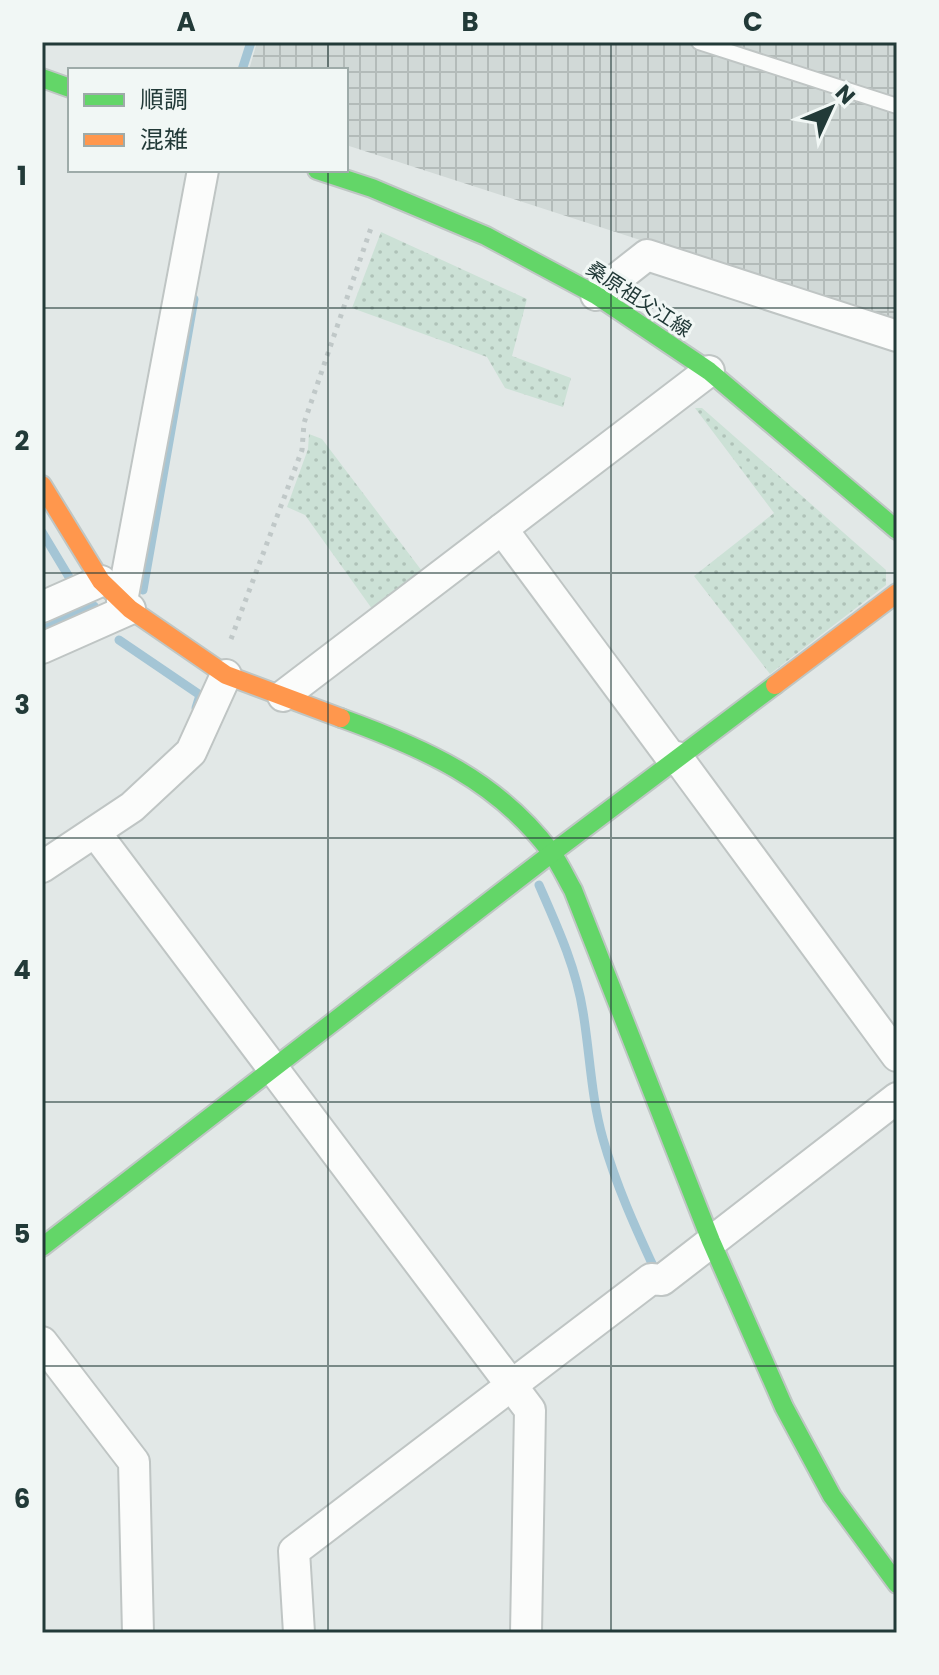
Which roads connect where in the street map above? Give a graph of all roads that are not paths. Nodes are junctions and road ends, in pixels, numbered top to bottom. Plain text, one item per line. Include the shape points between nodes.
1 (699, 42) edge
2 (42, 78) edge
3 (68, 87) edge
4 (897, 106) edge
5 (203, 172) edge
6 (323, 172) edge
7 (596, 295) junction
8 (897, 336) edge
9 (709, 371) junction
10 (42, 485) edge
11 (502, 529) junction
12 (897, 530) edge
13 (897, 593) edge
14 (117, 597) junction
15 (42, 607) edge
16 (42, 648) edge
17 (223, 672) junction
18 (283, 696) junction
19 (675, 759) junction
20 (95, 832) junction
21 (552, 853) junction
22 (42, 867) edge
23 (897, 1056) edge
24 (273, 1068) junction
25 (897, 1098) edge
26 (711, 1241) junction
27 (42, 1247) edge
28 (42, 1342) edge
29 (513, 1384) junction
30 (897, 1584) edge
31 (138, 1633) edge
32 (299, 1633) edge
33 (526, 1633) edge

1 - 4 lane
2 - 3 street
5 - 14 street
6 - 7 street, 桑原祖父江線 via 486,236
7 - 8 street via 647,255
7 - 9 street, 桑原祖父江線
9 - 11 street
9 - 12 street, 桑原祖父江線
10 - 14 street
11 - 18 street
11 - 19 street
13 - 19 street
14 - 15 street
14 - 16 street
14 - 17 street
17 - 18 street
17 - 20 street via 191,752 132,807
18 - 21 street via 450,764 499,796
19 - 21 street
19 - 23 street
20 - 22 street
20 - 24 street
21 - 24 street
21 - 26 street via 573,890
24 - 27 street
24 - 29 street
25 - 26 street
26 - 29 street via 662,1280 651,1279
26 - 30 street via 832,1496
28 - 31 street via 134,1462
29 - 32 street via 294,1551
29 - 33 street via 530,1410

